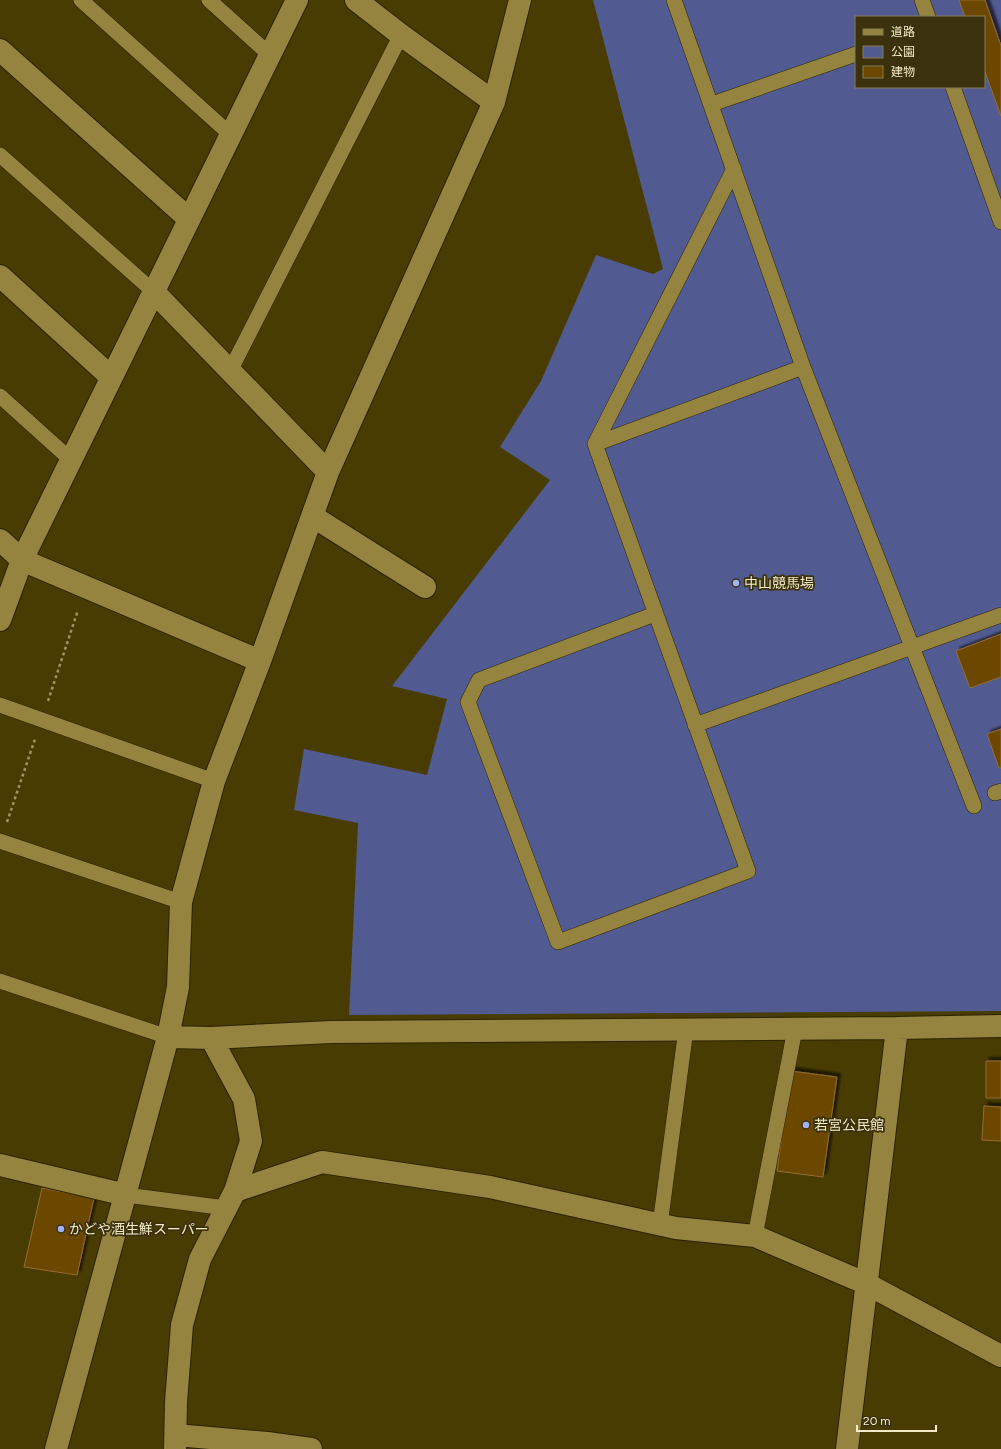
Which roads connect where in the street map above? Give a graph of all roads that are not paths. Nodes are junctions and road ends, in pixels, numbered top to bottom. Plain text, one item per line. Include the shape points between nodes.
1 (81, 0) edge
2 (209, 0) edge
3 (297, 0) edge
4 (356, 0) edge
5 (520, 0) edge
6 (674, 0) edge
7 (922, 0) edge
8 (928, 16) edge
9 (401, 35) junction
10 (855, 54) edge
11 (270, 55) junction
12 (2, 58) edge
13 (953, 88) edge
14 (494, 102) junction
15 (712, 104) junction
16 (231, 135) junction
17 (0, 155) edge
18 (734, 169) junction
19 (189, 219) junction
20 (1001, 222) edge
21 (0, 276) edge
22 (154, 292) junction
23 (803, 367) junction
24 (230, 372) junction
25 (111, 377) junction
26 (0, 396) edge
27 (595, 444) junction
28 (71, 460) junction
29 (328, 472) junction
30 (312, 516) junction
31 (0, 540) edge
32 (22, 560) junction
33 (425, 587) dead end
34 (656, 614) junction
35 (1001, 615) edge
36 (0, 620) edge
37 (911, 647) junction
38 (260, 661) junction
39 (0, 705) edge
40 (695, 725) junction
41 (214, 781) junction
42 (974, 806) dead end
43 (0, 841) edge
44 (181, 902) junction
45 (0, 982) edge
46 (1001, 1026) edge
47 (897, 1028) junction
48 (686, 1029) junction
49 (795, 1029) junction
50 (168, 1036) junction
51 (211, 1038) junction
52 (0, 1165) edge
53 (126, 1195) junction
54 (230, 1200) junction
55 (660, 1225) junction
56 (755, 1236) junction
57 (867, 1284) junction
58 (1001, 1356) edge
59 (176, 1442) edge
60 (56, 1449) edge
61 (311, 1449) edge
62 (847, 1449) edge

1 - 16 lane
2 - 11 lane
3 - 11 street
4 - 9 street
5 - 14 street
6 - 15 lane
7 - 8 lane
9 - 14 street
9 - 24 lane
10 - 15 lane
11 - 16 street
12 - 19 street
13 - 20 lane
14 - 29 street
15 - 18 lane
16 - 19 street
17 - 22 lane
18 - 23 lane
18 - 27 lane
19 - 22 street
21 - 25 street
22 - 24 street
22 - 25 street
23 - 27 lane
23 - 37 lane
24 - 29 street
25 - 28 street
26 - 28 lane
27 - 34 lane
28 - 32 street
29 - 30 street
30 - 33 street
30 - 38 street
31 - 32 street
32 - 36 street
32 - 38 street
34 - 40 lane
34 - 40 lane via 479,680 468,702 558,942 748,871
35 - 37 lane
37 - 40 lane
37 - 42 lane
38 - 41 street
39 - 41 lane
41 - 44 street
43 - 44 lane
44 - 50 street via 178,987
45 - 50 lane
46 - 47 street
47 - 49 street
47 - 57 street
48 - 49 street
48 - 51 street via 332,1032
48 - 55 lane
49 - 56 lane
50 - 51 street
50 - 53 street
51 - 54 street via 244,1099 251,1141
52 - 53 street
53 - 54 lane
53 - 60 street
54 - 55 street via 322,1162 490,1187
54 - 59 street via 200,1259 182,1325 176,1402
55 - 56 street
56 - 57 street
57 - 58 street
57 - 62 street
59 - 61 street via 267,1443

